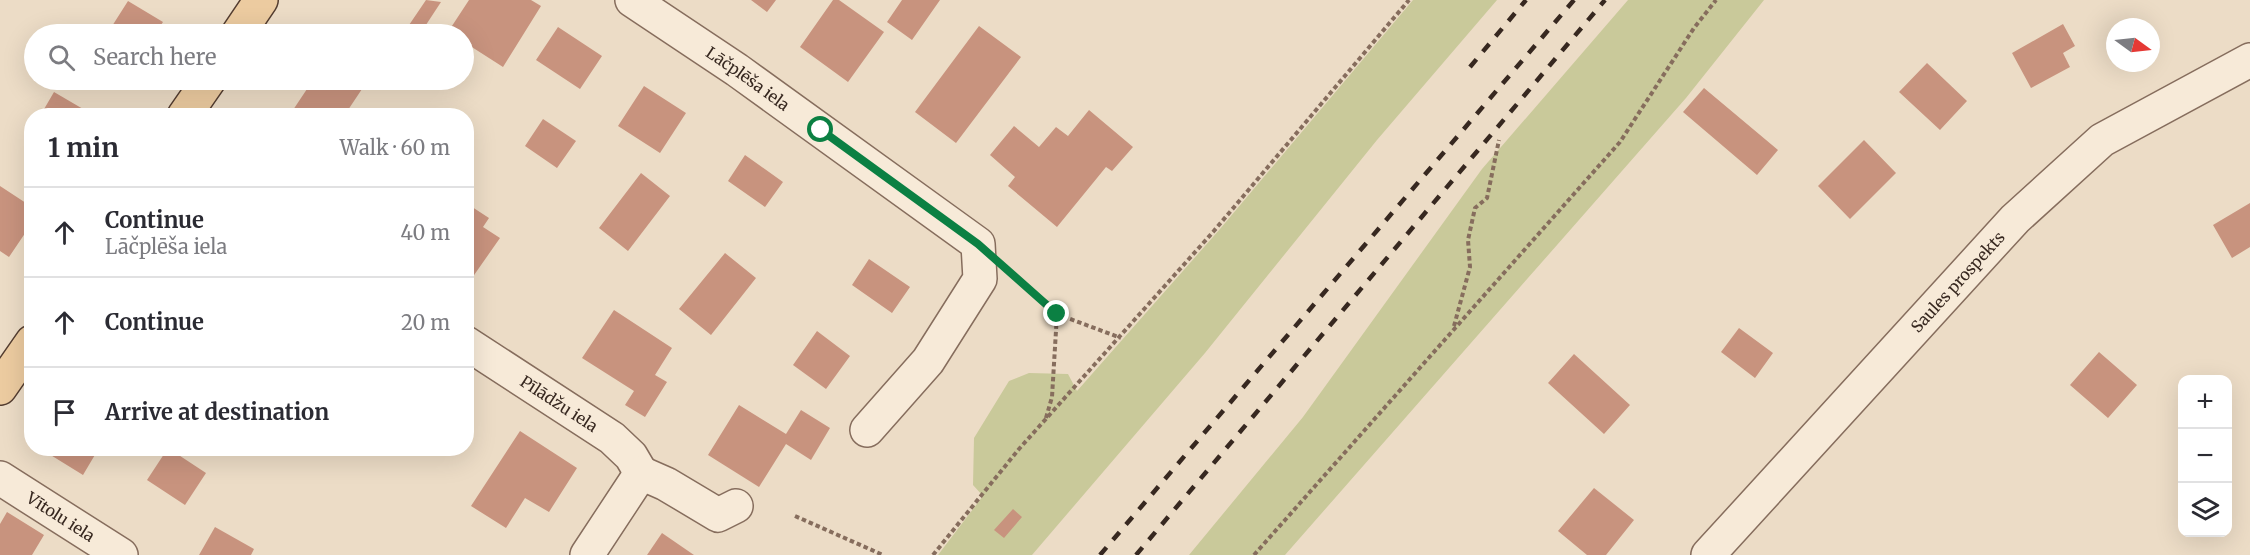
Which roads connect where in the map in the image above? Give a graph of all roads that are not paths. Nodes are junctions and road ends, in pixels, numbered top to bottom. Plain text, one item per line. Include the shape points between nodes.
1 (261, 0) edge
2 (632, 0) edge
3 (245, 24) edge
4 (2250, 60) edge
5 (201, 90) edge
6 (189, 108) edge
7 (474, 348) edge
8 (24, 354) edge
9 (0, 388) edge
10 (867, 430) dead end
11 (641, 473) junction
12 (0, 478) edge
13 (736, 506) dead end
14 (122, 555) edge
15 (587, 555) edge
16 (1708, 555) edge

1 - 3 main road
2 - 10 street, Lāčplēša iela via 737,70 978,244 980,279 928,362
4 - 16 street, Saules prospekts via 2102,140 2062,174 2015,219
5 - 6 main road
7 - 11 street, Pīlādžu iela via 612,438 632,456
8 - 9 main road
11 - 13 street via 718,515
11 - 15 street
12 - 14 street, Vītolu iela

